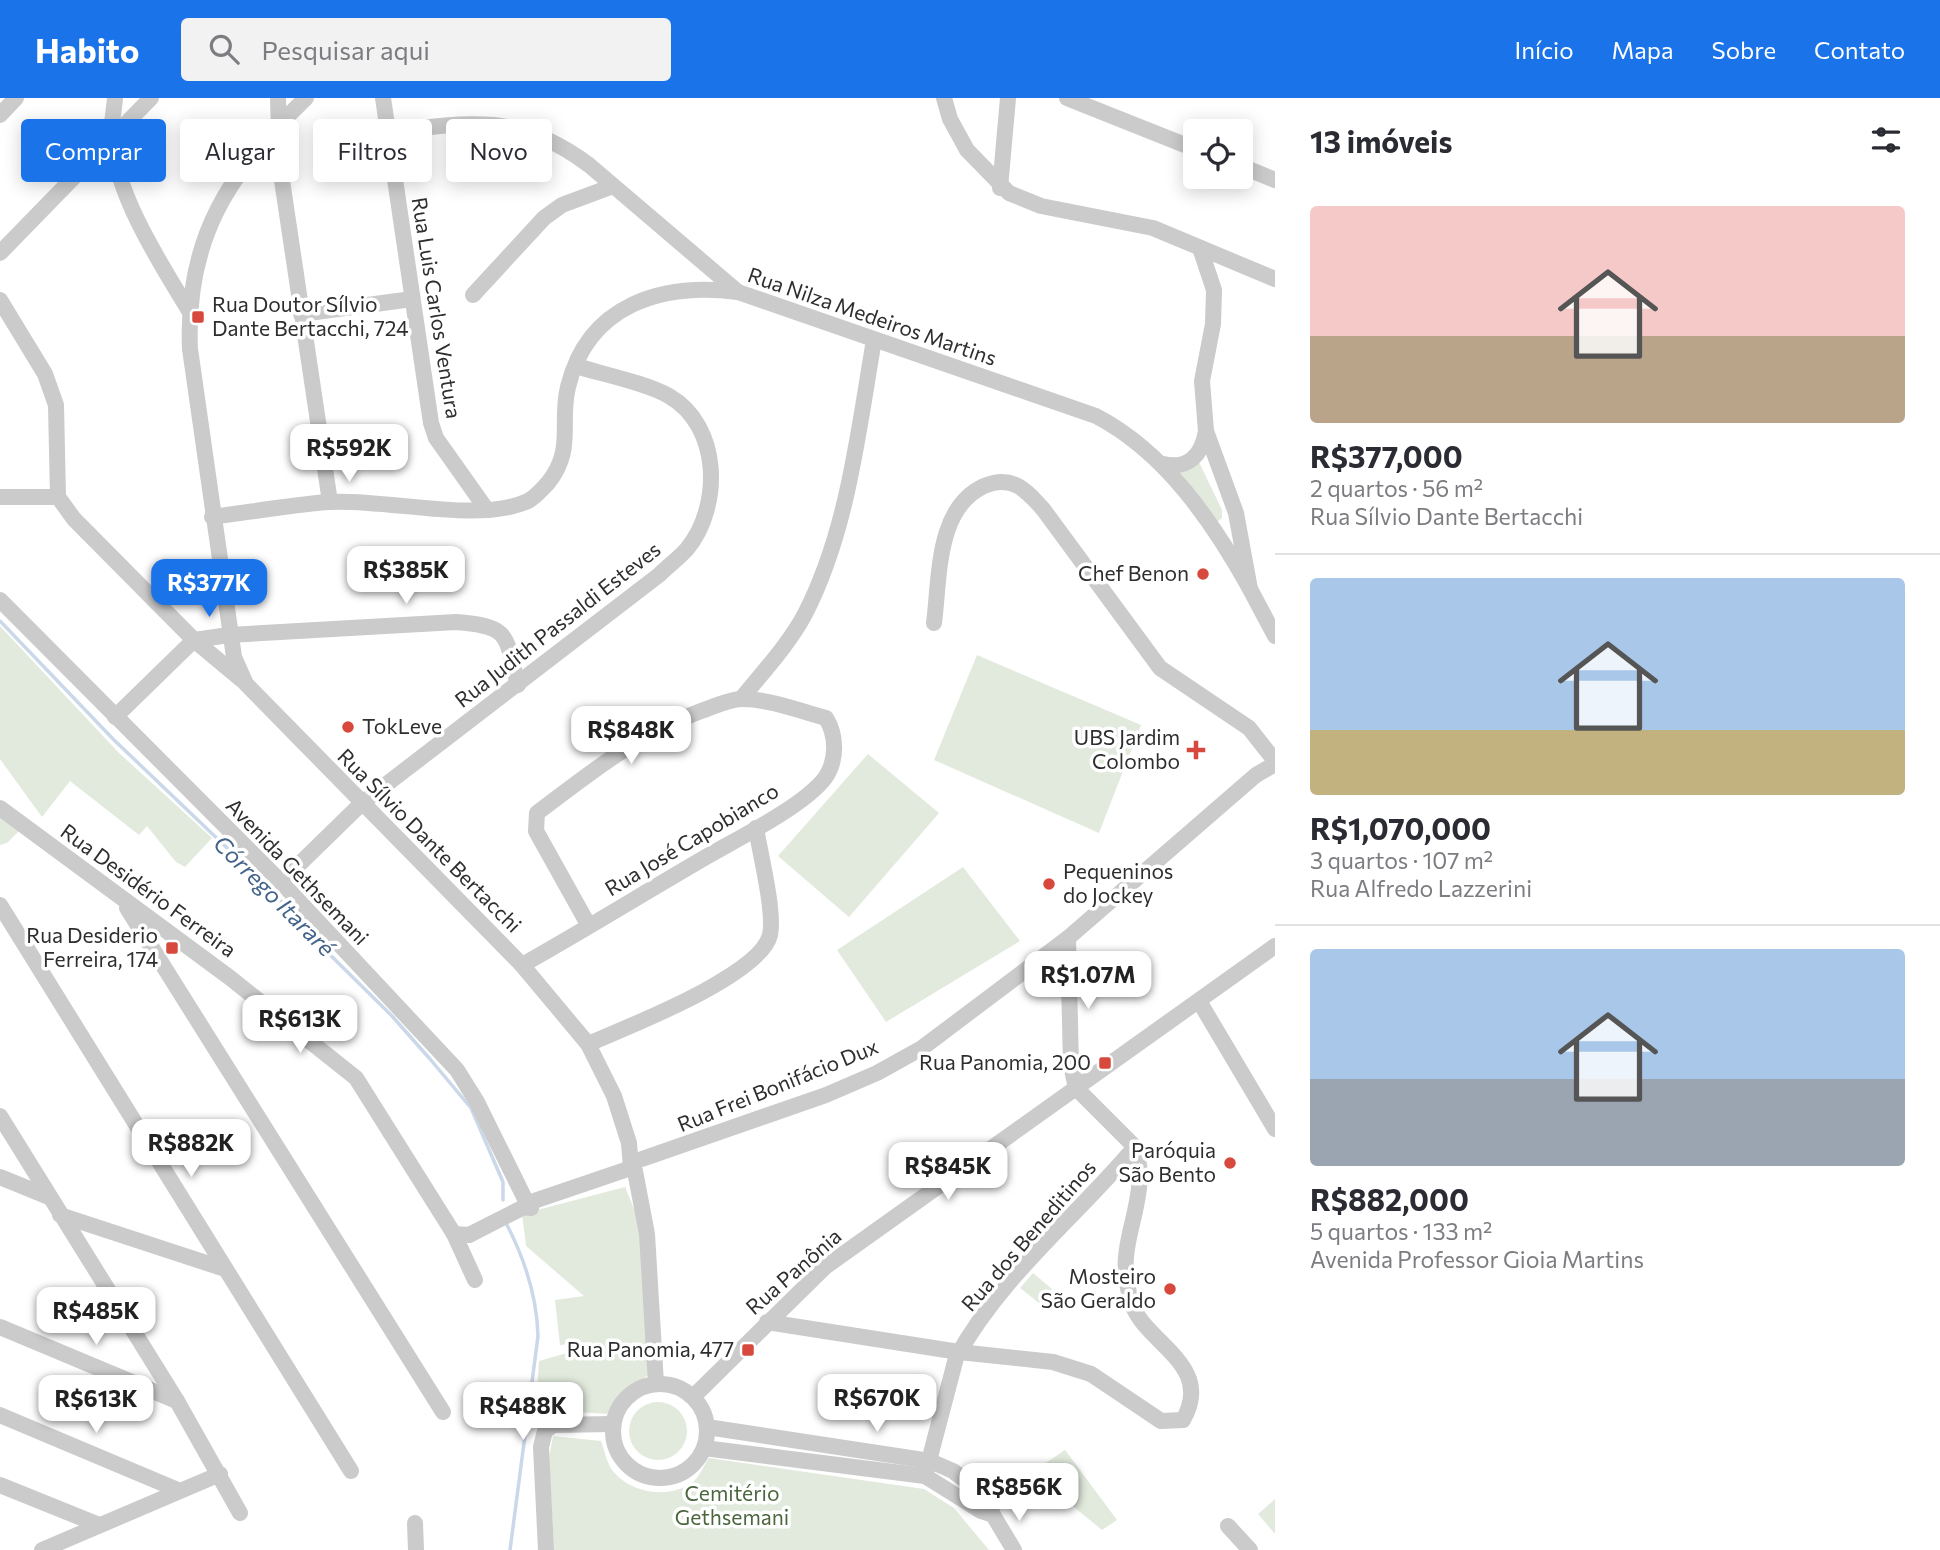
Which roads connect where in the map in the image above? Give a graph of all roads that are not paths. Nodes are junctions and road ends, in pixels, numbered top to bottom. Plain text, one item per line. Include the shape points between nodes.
1 (16, 98) edge
2 (115, 98) edge
3 (151, 98) edge
4 (278, 98) edge
5 (306, 98) edge
6 (383, 98) edge
7 (944, 98) edge
8 (1008, 98) edge
9 (1067, 98) edge
10 (0, 115) edge
11 (113, 119) edge
12 (130, 119) edge
13 (279, 119) edge
14 (284, 119) edge
15 (386, 119) edge
16 (432, 126) edge
17 (1183, 144) edge
18 (1253, 171) edge
19 (1275, 180) edge
20 (69, 182) edge
21 (121, 182) edge
22 (234, 182) edge
23 (282, 182) edge
24 (395, 182) edge
25 (613, 186) junction
26 (1000, 188) junction
27 (1200, 248) junction
28 (0, 253) edge
29 (1275, 279) edge
30 (738, 292) junction
31 (473, 295) dead end
32 (412, 299) junction
33 (0, 300) edge
34 (188, 309) junction
35 (301, 314) junction
36 (874, 340) junction
37 (576, 366) junction
38 (1206, 431) junction
39 (1163, 464) junction
40 (0, 497) edge
41 (58, 497) junction
42 (330, 502) junction
43 (487, 510) junction
44 (212, 517) junction
45 (1250, 590) junction
46 (0, 600) edge
47 (934, 623) dead end
48 (229, 635) junction
49 (1275, 636) edge
50 (194, 640) junction
51 (247, 684) junction
52 (518, 685) junction
53 (741, 699) junction
54 (115, 717) junction
55 (1275, 763) edge
56 (362, 803) junction
57 (1, 808) edge
58 (756, 828) junction
59 (281, 882) junction
60 (122, 900) junction
61 (0, 905) edge
62 (589, 926) junction
63 (1068, 937) junction
64 (1275, 946) edge
65 (522, 965) junction
66 (1199, 1001) junction
67 (588, 1044) junction
68 (1076, 1088) junction
69 (0, 1116) edge
70 (1275, 1129) edge
71 (1135, 1147) junction
72 (636, 1164) junction
73 (0, 1177) edge
74 (49, 1197) junction
75 (529, 1204) junction
76 (60, 1215) junction
77 (454, 1234) junction
78 (225, 1269) junction
79 (475, 1280) dead end
80 (767, 1322) junction
81 (0, 1327) edge
82 (959, 1352) junction
83 (656, 1384) junction
84 (693, 1397) junction
85 (177, 1401) junction
86 (443, 1412) dead end
87 (0, 1415) edge
88 (612, 1424) junction
89 (707, 1427) junction
90 (705, 1448) junction
91 (928, 1469) junction
92 (351, 1472) dead end
93 (220, 1474) junction
94 (0, 1485) edge
95 (178, 1490) junction
96 (240, 1513) dead end
97 (415, 1523) dead end
98 (99, 1525) junction
99 (1228, 1526) dead end
100 (42, 1550) edge
101 (416, 1550) edge
102 (545, 1550) edge
103 (1014, 1550) edge
104 (1250, 1550) edge

1 - 10 street
2 - 11 street
3 - 12 street
4 - 13 street
5 - 14 street, Rua Sílvio Dante Bertacchi
6 - 15 street, Rua Luis Carlos Ventura
7 - 26 street via 958,135
8 - 26 street
9 - 17 street
16 - 25 street via 497,124 523,129 568,149
18 - 19 street
20 - 28 street
21 - 34 street
22 - 34 street, Rua Sílvio Dante Bertacchi via 219,207 196,268
23 - 35 street
24 - 32 street, Rua Luis Carlos Ventura
25 - 30 street
25 - 31 street via 562,205 544,218
26 - 27 street via 1033,204 1153,228
27 - 29 street
27 - 38 street via 1214,290 1202,381
30 - 36 street, Rua Nilza Medeiros Martins
30 - 37 street, Rua Nilza Medeiros Martins via 710,288 661,292 631,304 595,332
32 - 35 street
32 - 43 street, Rua Luis Carlos Ventura via 436,438
33 - 41 street via 45,374 56,405
34 - 44 street, Rua Sílvio Dante Bertacchi
35 - 42 street
36 - 39 street, Rua Nilza Medeiros Martins via 1096,416 1137,440
36 - 53 street via 832,549 804,615
37 - 43 street, Rua Nilza Medeiros Martins via 567,389 564,455 555,473 532,499
37 - 52 street, Rua Judith Passaldi Esteves via 668,396 692,416 708,446 712,486 701,526 687,549
38 - 39 street via 1202,449 1191,461
38 - 45 street via 1236,513
39 - 45 street, Rua Nilza Medeiros Martins via 1236,563
40 - 41 street
41 - 50 street via 74,519
42 - 43 street, Rua Nilza Medeiros Martins
42 - 44 street, Rua Nilza Medeiros Martins
44 - 48 street, Rua Sílvio Dante Bertacchi
45 - 49 street, Rua Nilza Medeiros Martins
46 - 54 street, Avenida Gethsemani
47 - 55 street via 943,548 955,509 970,493 989,484 1008,481 1023,486 1160,668 1249,728
48 - 50 street
48 - 51 street, Rua Sílvio Dante Bertacchi
48 - 52 street via 488,624 505,637
50 - 51 street
50 - 54 street
51 - 56 street, Rua Sílvio Dante Bertacchi
52 - 56 street, Rua Judith Passaldi Esteves
53 - 58 street, Rua José Capobianco via 826,718 834,748 824,780
53 - 62 street via 666,724 626,746 537,813 536,831
54 - 59 street, Avenida Gethsemani
55 - 63 street, Rua Frei Bonifácio Dux
56 - 59 street, Rua Judith Passaldi Esteves
56 - 65 street, Rua Sílvio Dante Bertacchi
57 - 60 street, Rua Desidério Ferreira
58 - 62 street, Rua José Capobianco
58 - 67 street via 770,918 766,945 739,969 689,1000
59 - 75 street, Avenida Gethsemani via 457,1070
60 - 77 street, Rua Desidério Ferreira via 356,1078
60 - 86 street
61 - 78 street
62 - 65 street, Rua José Capobianco
63 - 68 street via 1071,1065
63 - 72 street, Rua Frei Bonifácio Dux via 922,1048 877,1073
64 - 66 street, Rua Panônia
65 - 67 street, Rua Sílvio Dante Bertacchi
66 - 68 street, Rua Panônia
66 - 70 street
67 - 72 street, Rua Sílvio Dante Bertacchi via 614,1096
68 - 71 street
68 - 80 street, Rua Panônia via 825,1267
69 - 74 street
71 - 82 street, Rua dos Beneditinos via 1006,1287
71 - 82 street via 1141,1176 1124,1253 1131,1300 1138,1319 1171,1348 1188,1378 1192,1392 1183,1420 1161,1421 1091,1374 1053,1362
72 - 75 street, Rua Frei Bonifácio Dux
72 - 83 street, Rua Sílvio Dante Bertacchi via 647,1234
73 - 74 street
74 - 76 street
75 - 77 street, Rua Frei Bonifácio Dux via 469,1235
76 - 78 street
76 - 85 street
77 - 79 street, Rua Desidério Ferreira
78 - 92 street
80 - 82 street
80 - 84 street, Rua Panônia
81 - 85 street
82 - 91 street, Rua dos Beneditinos
83 - 84 street via 676,1387
83 - 88 street via 628,1397
84 - 89 street
85 - 93 street
87 - 95 street
88 - 90 street via 620,1457 632,1470 648,1477 682,1473
88 - 102 street via 553,1425 545,1431 541,1447
89 - 90 street
89 - 91 street
90 - 91 street
91 - 103 street via 953,1471 986,1496
93 - 95 street
93 - 96 street
94 - 98 street
95 - 98 street
97 - 101 street
98 - 100 street
99 - 104 street

